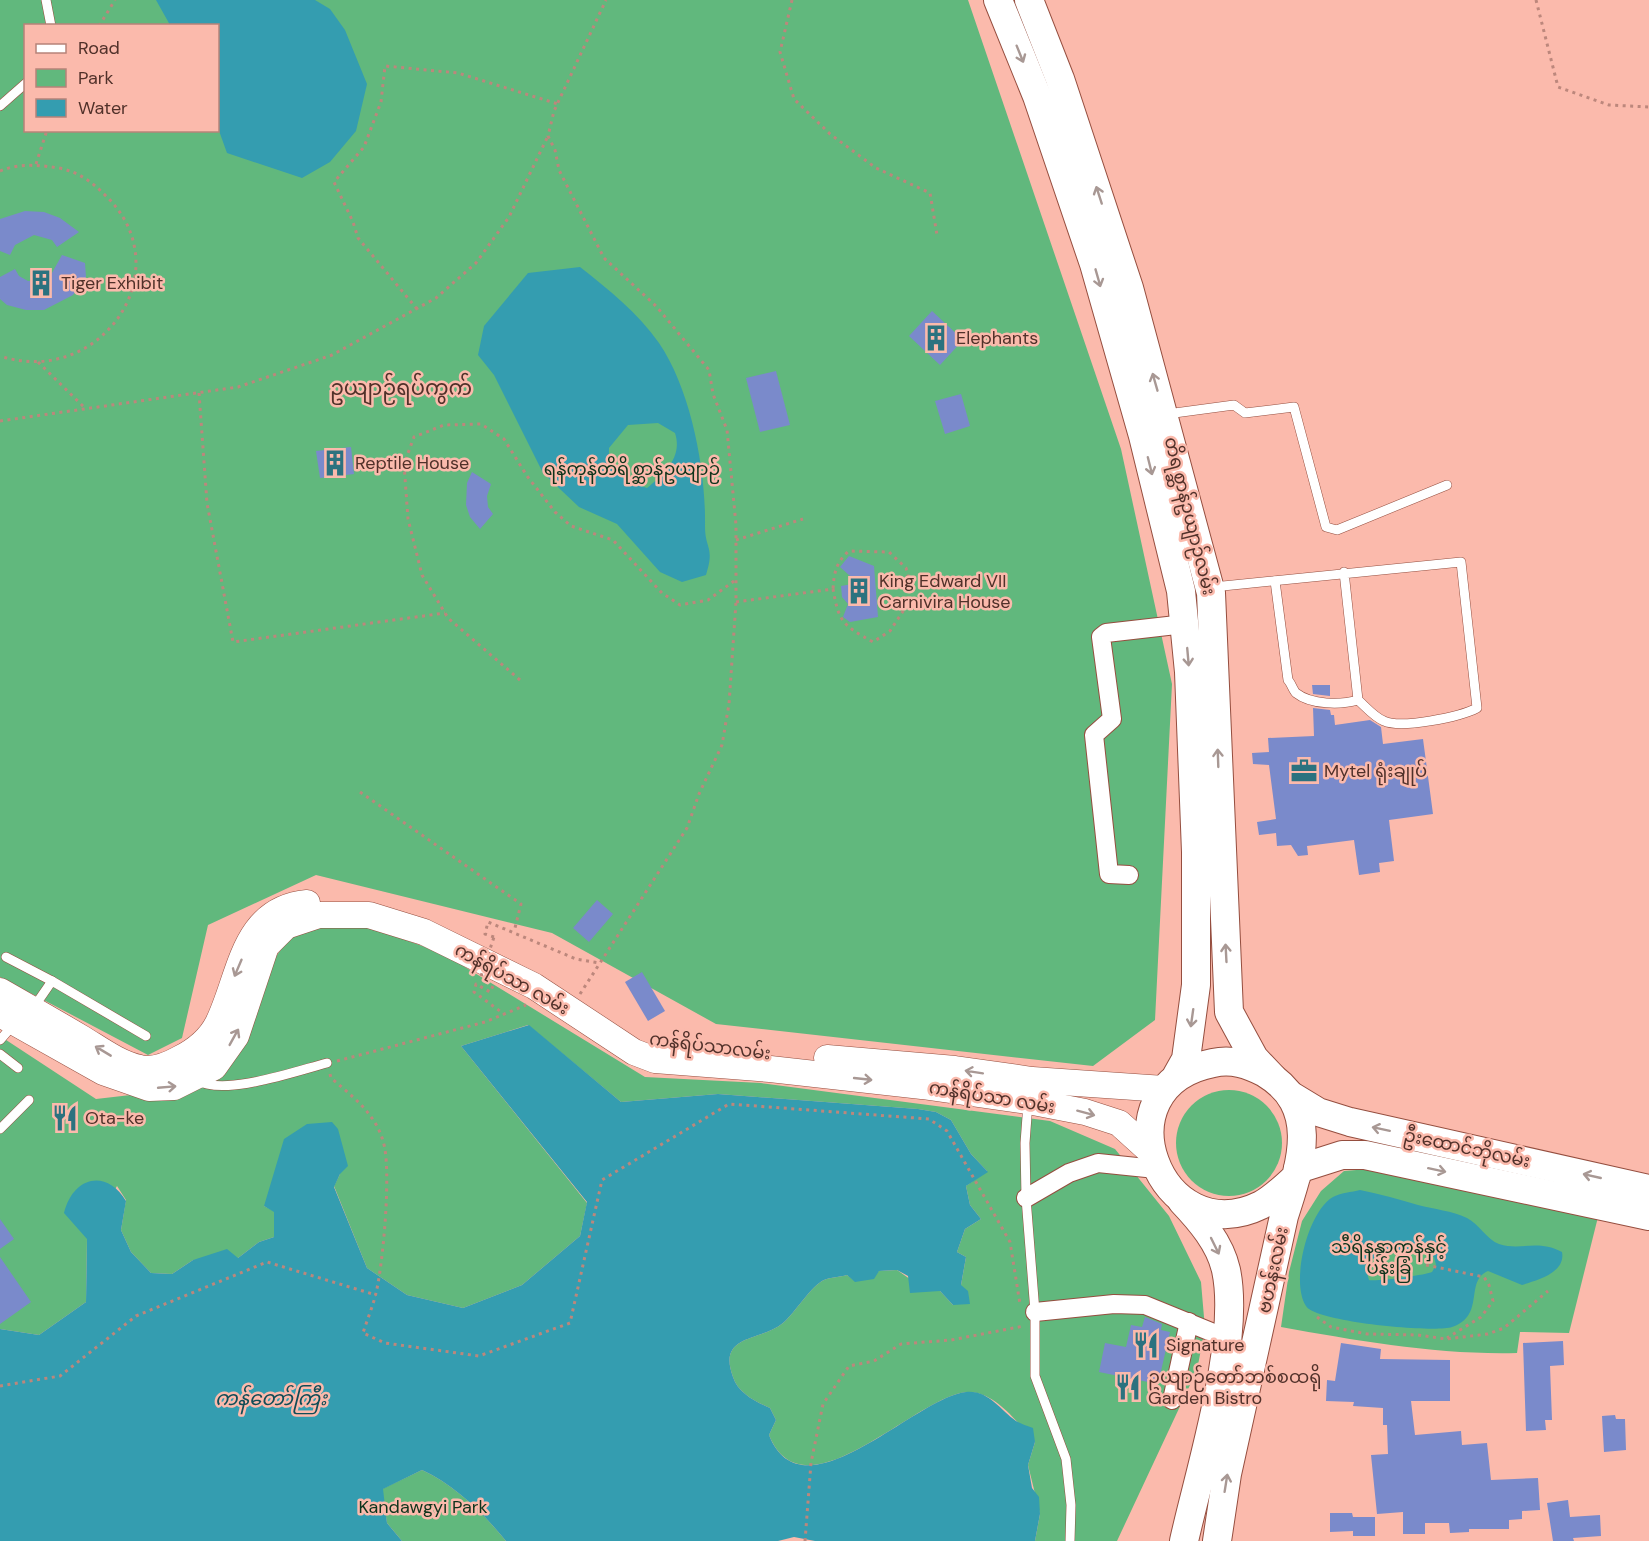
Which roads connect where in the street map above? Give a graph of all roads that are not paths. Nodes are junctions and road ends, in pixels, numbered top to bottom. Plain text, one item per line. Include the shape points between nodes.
1 (46, 0) edge
2 (998, 0) edge
3 (1029, 0) edge
4 (51, 24) edge
5 (24, 85) edge
6 (0, 106) edge
7 (1164, 414) junction
8 (1447, 485) dead end
9 (1344, 572) junction
10 (1275, 580) junction
11 (1195, 589) junction
12 (1185, 624) junction
13 (1358, 700) junction
14 (1129, 875) dead end
15 (6, 957) dead end
16 (52, 981) junction
17 (0, 991) edge
18 (574, 1003) joint
19 (14, 1018) edge
20 (146, 1036) dead end
21 (0, 1054) edge
22 (327, 1063) road end
23 (18, 1068) dead end
24 (195, 1069) junction
25 (1171, 1082) junction
26 (1281, 1086) junction
27 (1030, 1091) junction
28 (29, 1100) dead end
29 (0, 1129) edge
30 (1153, 1160) junction
31 (1297, 1173) junction
32 (1649, 1189) edge
33 (1026, 1198) junction
34 (1181, 1199) junction
35 (1649, 1216) edge
36 (1028, 1316) junction
37 (1189, 1322) junction
38 (1226, 1338) junction
39 (1172, 1400) dead end
40 (1070, 1541) edge
41 (1184, 1541) edge
42 (1217, 1541) edge

1 - 4 lane
2 -> 11 main road, တိရစ္ဆာန်ဥယျာဉ်လမ်း via 1037,96 1094,264 1143,436
7 -> 3 main road, တိရစ္ဆာန်ဥယျာဉ်လမ်း via 1130,288 1060,79
5 - 6 lane
7 - 8 lane via 1234,405 1245,413 1293,407 1326,527 1337,530
7 - 11 main road, တိရစ္ဆာန်ဥယျာဉ်လမ်း
9 - 10 lane
9 - 13 lane
9 - 13 lane via 1461,562 1477,708 1466,714 1395,725 1383,721
10 - 11 lane
10 - 13 lane via 1288,680 1296,693 1342,705
11 - 12 main road, တိရစ္ဆာန်ဥယျာဉ်လမ်း
26 -> 11 main road, တိရစ္ဆာန်ဥယျာဉ်လမ်း via 1254,1058 1229,1012
12 - 14 street via 1106,633 1101,637 1112,719 1095,735 1109,874
12 -> 25 main road, တိရစ္ဆာန်ဥယျာဉ်လမ်း via 1196,852 1196,985 1186,1059
15 - 16 lane
16 - 19 lane
16 - 20 lane
17 - 19 main road
18 - 24 main road, ကန်ရိပ်သာ လမ်း via 424,932 369,915 319,915 286,926 266,946 236,1036 214,1067
18 - 27 main road, ကန်ရိပ်သာလမ်း via 657,1043 955,1069
19 - 24 main road, ကန်ရိပ်သာ လမ်း via 103,1072 149,1088 174,1087
21 - 23 lane
22 - 24 lane via 257,1081 207,1086
25 - 26 main road via 1199,1065 1224,1061 1248,1064
25 - 27 main road, ကန်ရိပ်သာလမ်း
25 - 30 main road via 1153,1114 1149,1135
26 - 31 main road via 1299,1114 1303,1134
32 -> 26 main road, ဦးထောင်ဘိုလမ်း via 1350,1122 1318,1112
27 -> 30 main road, ကန်ရိပ်သာ လမ်း via 1119,1123
27 - 33 lane via 1025,1143
28 - 29 lane
30 - 33 street via 1098,1163 1069,1173
30 - 34 main road via 1167,1186
31 - 34 main road via 1261,1205 1240,1212 1219,1213
31 -> 35 main road, ဦးထောင်ဘိုလမ်း via 1342,1155 1365,1155
42 -> 31 main road, ဗဟန်းလမ်း via 1227,1474
33 - 36 lane
34 -> 38 main road, ဗဟန်းလမ်း via 1213,1240 1225,1268 1230,1297
36 - 37 street via 1114,1304 1146,1305
36 - 40 lane via 1035,1376 1066,1460
37 - 38 street
37 - 39 street
38 - 41 main road, ဗဟန်းလမ်း

